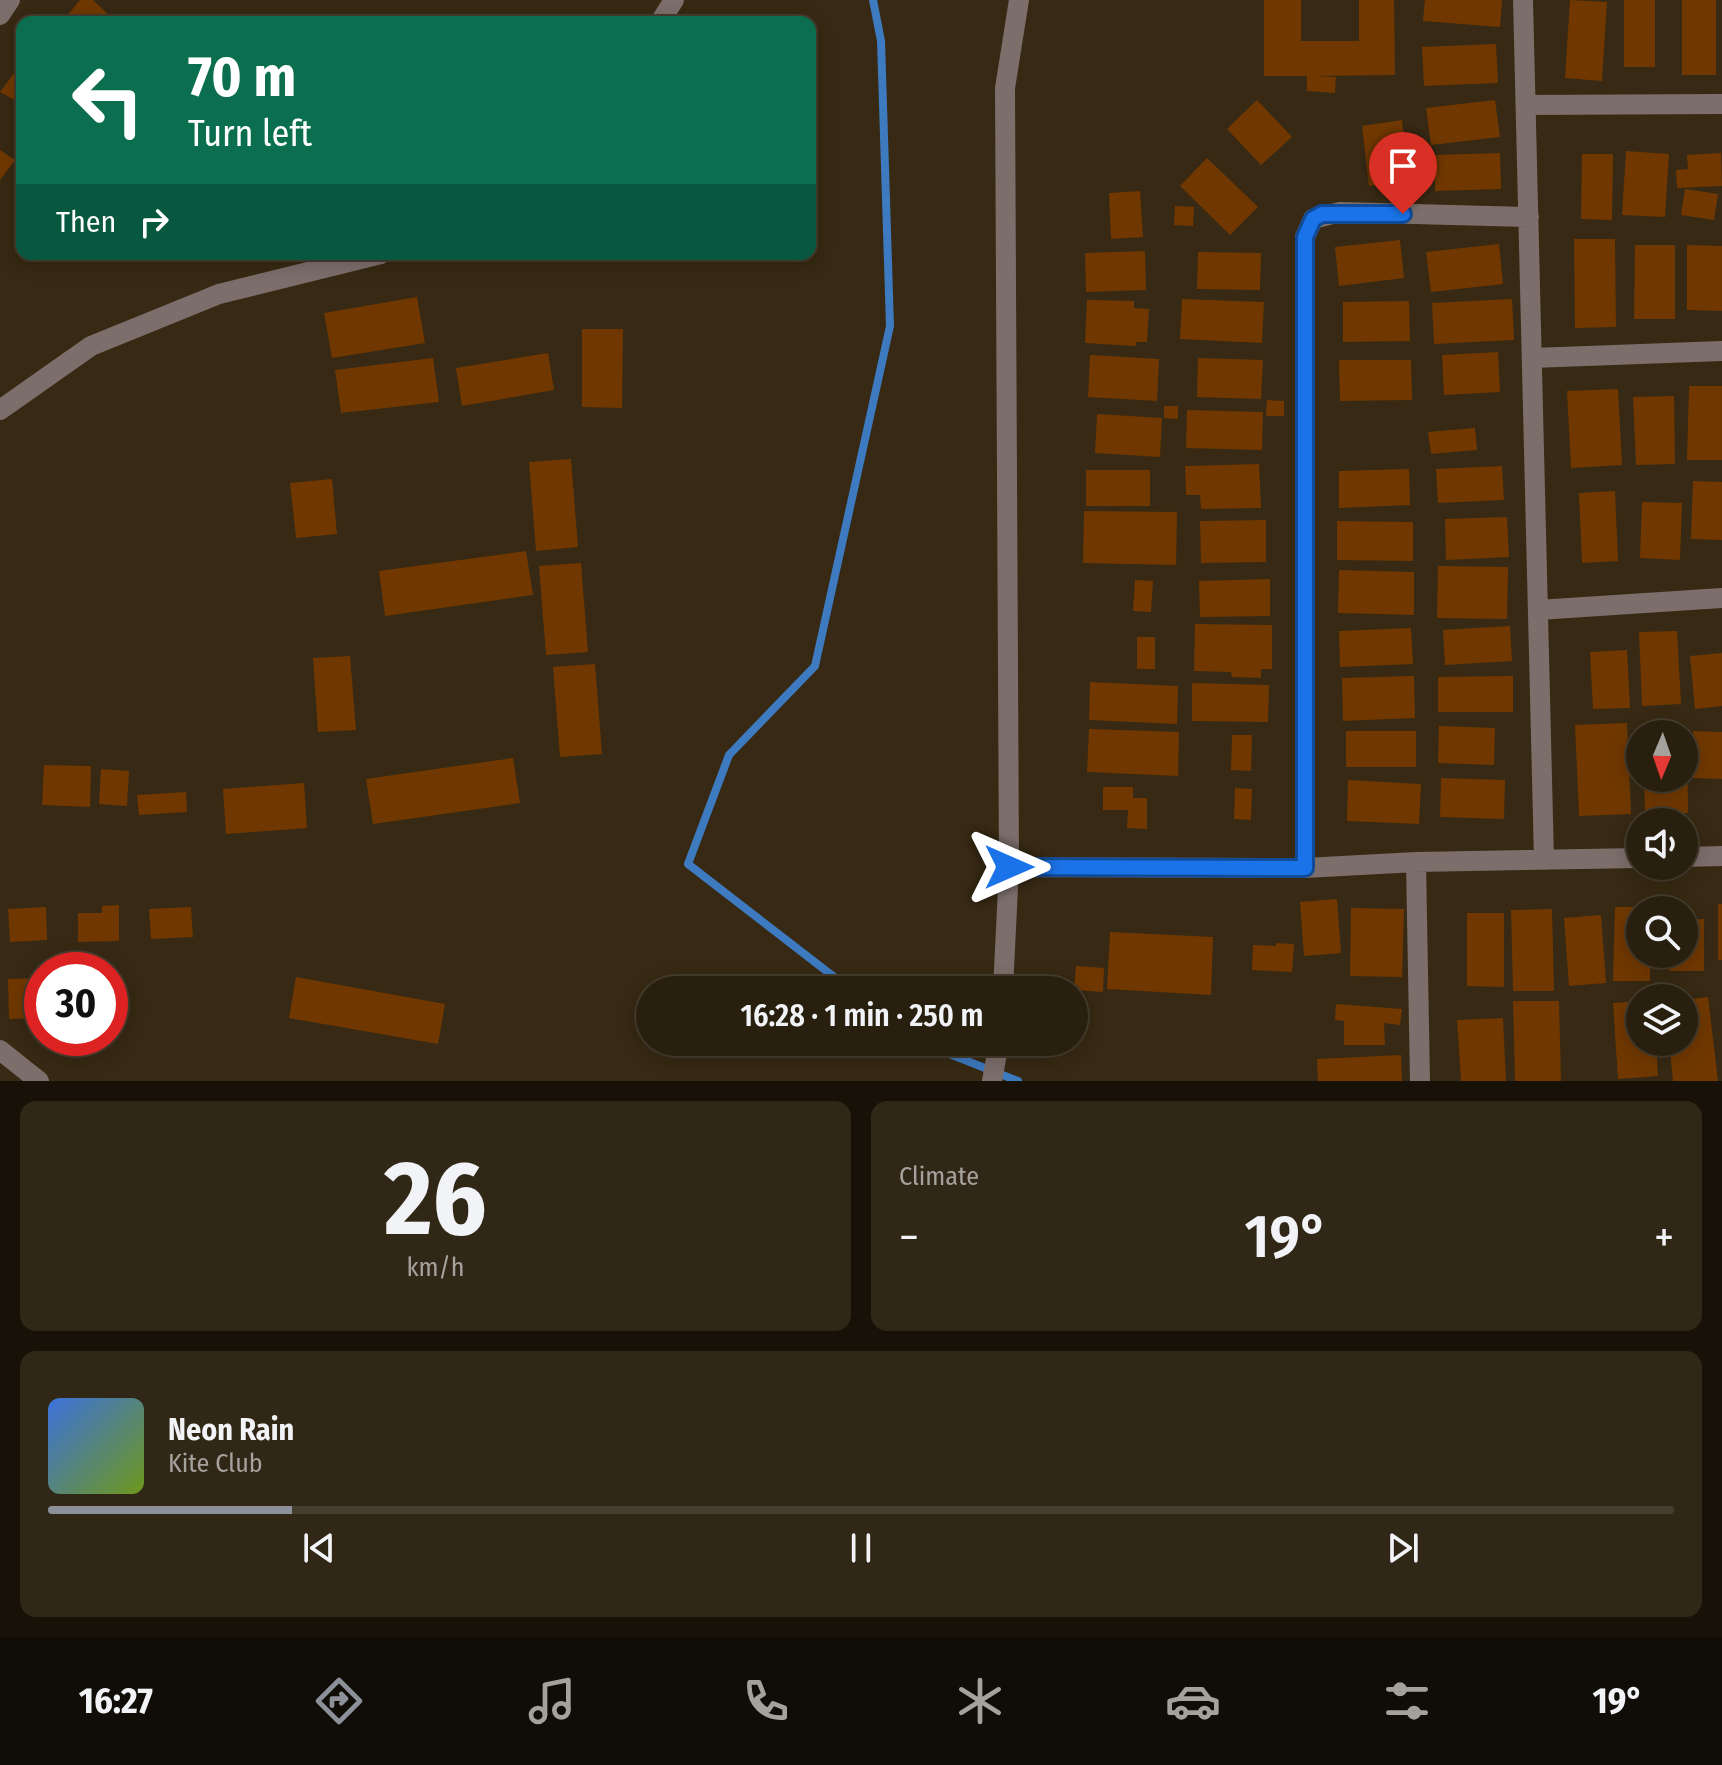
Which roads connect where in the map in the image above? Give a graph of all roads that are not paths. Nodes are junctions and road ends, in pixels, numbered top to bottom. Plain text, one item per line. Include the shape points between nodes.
1 (10, 0) edge
2 (1019, 0) edge
3 (1523, 0) edge
4 (0, 15) edge
5 (1722, 104) edge
6 (1526, 105) junction
7 (1529, 217) junction
8 (357, 260) edge
9 (1722, 351) edge
10 (1532, 358) junction
11 (0, 410) edge
12 (1722, 598) edge
13 (1538, 610) junction
14 (1722, 856) edge
15 (1698, 857) edge
16 (1626, 858) edge
17 (1544, 860) junction
18 (1416, 862) junction
19 (1009, 867) junction
20 (1305, 868) junction
21 (1004, 976) edge
22 (0, 1050) edge
23 (996, 1056) edge
24 (39, 1081) edge
25 (992, 1081) edge
26 (1420, 1081) edge

1 - 4 street
2 - 19 street via 1005,88
3 - 6 street
5 - 6 street
6 - 7 street
7 - 10 street
7 - 20 street via 1340,212 1313,219 1305,237
8 - 11 street via 219,294 91,346
9 - 10 street
10 - 13 street
12 - 13 street
13 - 17 street
14 - 15 street
16 - 17 street
17 - 18 street
18 - 20 street
18 - 26 street
19 - 20 street
19 - 21 street
22 - 24 street
23 - 25 street

